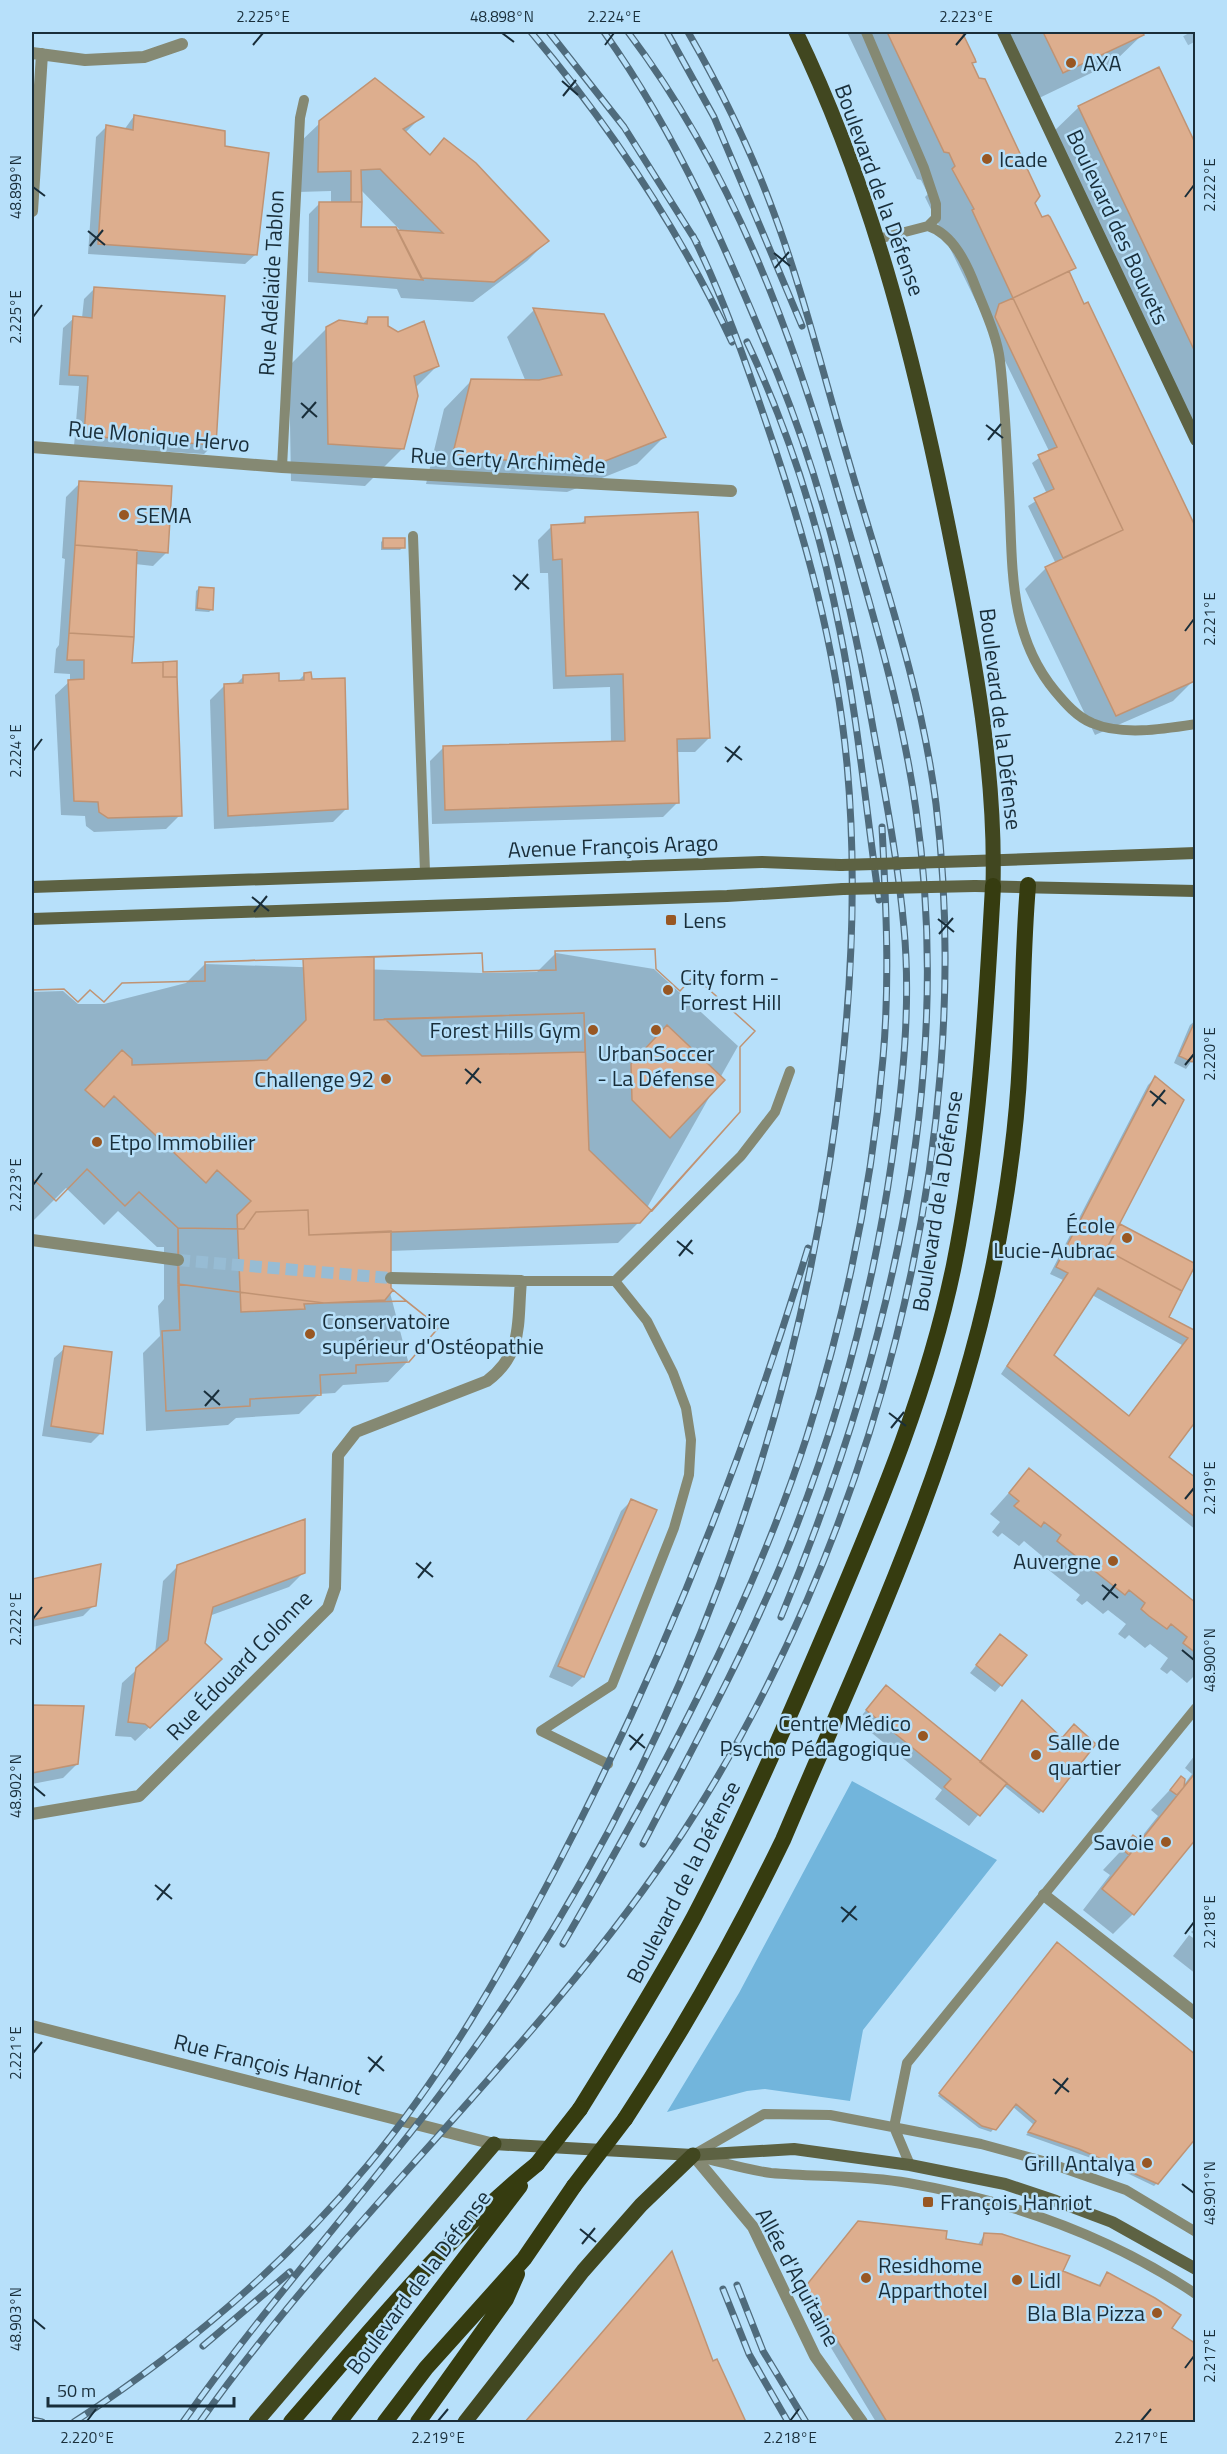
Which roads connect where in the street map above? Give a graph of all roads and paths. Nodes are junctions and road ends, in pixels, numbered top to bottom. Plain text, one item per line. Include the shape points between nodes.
1 (796, 32) edge
2 (866, 32) edge
3 (1003, 32) edge
4 (182, 44) dead end
5 (37, 53) edge
6 (304, 100) dead end
7 (32, 211) edge
8 (928, 226) junction
9 (878, 239) junction
10 (1196, 440) edge
11 (32, 447) edge
12 (282, 467) junction
13 (731, 492) dead end
14 (413, 536) dead end
15 (1196, 724) edge
16 (1196, 853) edge
17 (994, 860) junction
18 (425, 872) junction
19 (1028, 885) junction
20 (993, 886) junction
21 (32, 887) edge
22 (1196, 891) edge
23 (32, 920) edge
24 (790, 1071) dead end
25 (32, 1240) edge
26 (178, 1260) tunnel mouth
27 (391, 1278) tunnel mouth
28 (521, 1281) junction
29 (615, 1281) junction
30 (1196, 1708) edge
31 (608, 1764) dead end
32 (32, 1814) edge
33 (1044, 1894) junction
34 (1196, 2014) edge
35 (32, 2026) edge
36 (894, 2127) junction
37 (494, 2144) junction
38 (693, 2156) junction
39 (537, 2164) junction
40 (910, 2165) junction
41 (1196, 2232) edge
42 (524, 2259) junction
43 (1196, 2269) edge
44 (1196, 2294) edge
45 (256, 2422) edge
46 (291, 2422) edge
47 (339, 2422) edge
48 (385, 2422) edge
49 (418, 2422) edge
50 (465, 2422) edge
51 (862, 2422) edge

1 - 9 main road, Boulevard de la Défense
2 - 8 lane via 936,204 936,218
3 - 10 main road, Boulevard des Bouvets
4 - 5 street via 144,57 85,60
5 - 7 street
6 - 12 lane, Rue Adélaïde Tablon
8 - 9 lane
8 - 15 lane via 940,230 963,260 995,340 1013,580 1028,650 1064,702 1093,723 1139,730
9 - 17 main road, Boulevard de la Défense via 919,387 961,591 980,700
11 - 12 street, Rue Monique Hervo
12 - 13 street, Rue Gerty Archimède
14 - 18 lane
16 - 17 main road, Avenue François Arago
17 - 18 main road, Avenue François Arago, bridge
17 - 20 main road, Boulevard de la Défense
18 - 21 main road, Avenue François Arago
19 - 20 main road
19 - 22 main road
19 - 42 highway, bridge via 1016,1112 994,1260 962,1384 921,1514 783,1840 729,1948 625,2119
20 - 23 main road, bridge
20 - 39 highway, Boulevard de la Défense, bridge via 971,1162 952,1274 916,1407 858,1556 726,1855 643,2006 580,2109
24 - 29 lane via 775,1112 741,1156
25 - 26 street
27 - 28 street
28 - 29 lane
28 - 32 street, Rue Édouard Colonne via 516,1345 505,1368 487,1382 356,1432 338,1455 335,1588 320,1618 139,1796
29 - 31 lane via 663,1351 686,1408 691,1440 688,1475 674,1528 612,1685 541,1731
30 - 33 lane
33 - 34 street
33 - 36 lane via 907,2063
35 - 37 street, Rue François Hanriot
36 - 38 lane via 830,2115 765,2114
36 - 40 lane
36 - 41 lane via 1043,2161 1126,2190
37 - 38 main road
37 - 45 main road
38 - 40 main road via 794,2149
38 - 44 lane via 767,2172 906,2182 1039,2215 1118,2248
38 - 50 main road via 640,2205 583,2271
38 - 51 street, Allée d'Aquitaine via 753,2227 815,2356
39 - 46 highway via 495,2198 449,2245
39 - 47 highway, Boulevard de la Défense
40 - 43 main road via 1005,2184 1056,2201 1112,2222
42 - 48 highway via 426,2368
42 - 49 highway via 506,2299

